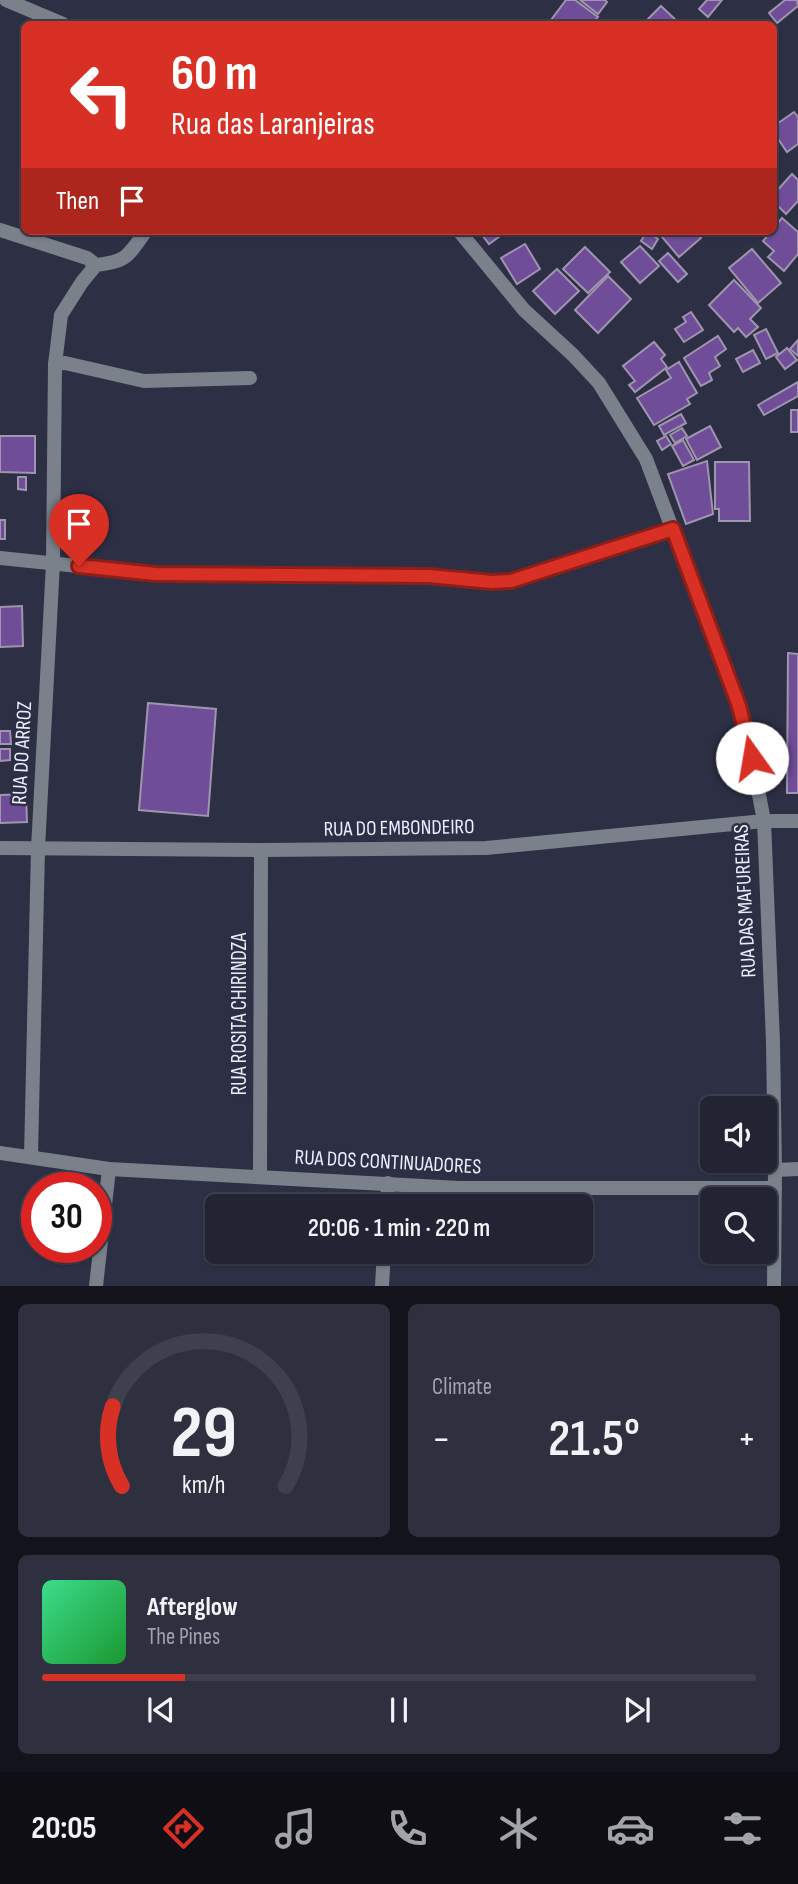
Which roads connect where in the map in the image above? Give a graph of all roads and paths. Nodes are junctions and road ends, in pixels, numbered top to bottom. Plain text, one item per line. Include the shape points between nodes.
1 (6, 0) edge
2 (56, 21) edge
3 (0, 230) edge
4 (143, 235) edge
5 (462, 235) edge
6 (96, 265) junction
7 (55, 364) junction
8 (250, 378) dead end
9 (673, 529) junction
10 (0, 558) edge
11 (53, 563) junction
12 (764, 821) junction
13 (798, 821) edge
14 (0, 848) edge
15 (38, 849) junction
16 (261, 850) junction
17 (774, 1096) edge
18 (0, 1153) edge
19 (31, 1156) junction
20 (109, 1169) junction
21 (777, 1170) edge
22 (798, 1170) edge
23 (260, 1177) junction
24 (388, 1183) junction
25 (700, 1188) edge
26 (388, 1194) edge
27 (383, 1264) edge
28 (774, 1264) edge
29 (96, 1286) edge
30 (382, 1286) edge
31 (774, 1286) edge

1 - 2 street
3 - 6 street
4 - 6 street via 125,259
5 - 9 street, RUA DAS MAFUREIRAS via 524,310 599,383 646,459
6 - 7 street, RUA DO ARROZ via 61,315
7 - 8 street via 144,381
7 - 11 street, RUA DO ARROZ
9 - 11 street via 511,581 156,574
9 - 12 street, RUA DAS MAFUREIRAS via 745,727
10 - 11 street
11 - 15 street, RUA DO ARROZ
12 - 13 street, RUA DO EMBONDEIRO
12 - 16 street, RUA DO EMBONDEIRO via 486,848
12 - 17 street, RUA DAS MAFUREIRAS
14 - 15 street, RUA DO EMBONDEIRO
15 - 16 street, RUA DO EMBONDEIRO
15 - 19 street, RUA DO ARROZ
16 - 23 street, RUA ROSITA CHIRINDZA
18 - 19 street, RUA DOS CONTINUADORES
19 - 20 street, RUA DOS CONTINUADORES
20 - 23 street, RUA DOS CONTINUADORES
20 - 29 street
21 - 22 street
23 - 24 street, RUA DOS CONTINUADORES
24 - 25 street, RUA DOS CONTINUADORES via 459,1188
24 - 26 street
27 - 30 street
28 - 31 street, RUA DAS MAFUREIRAS

